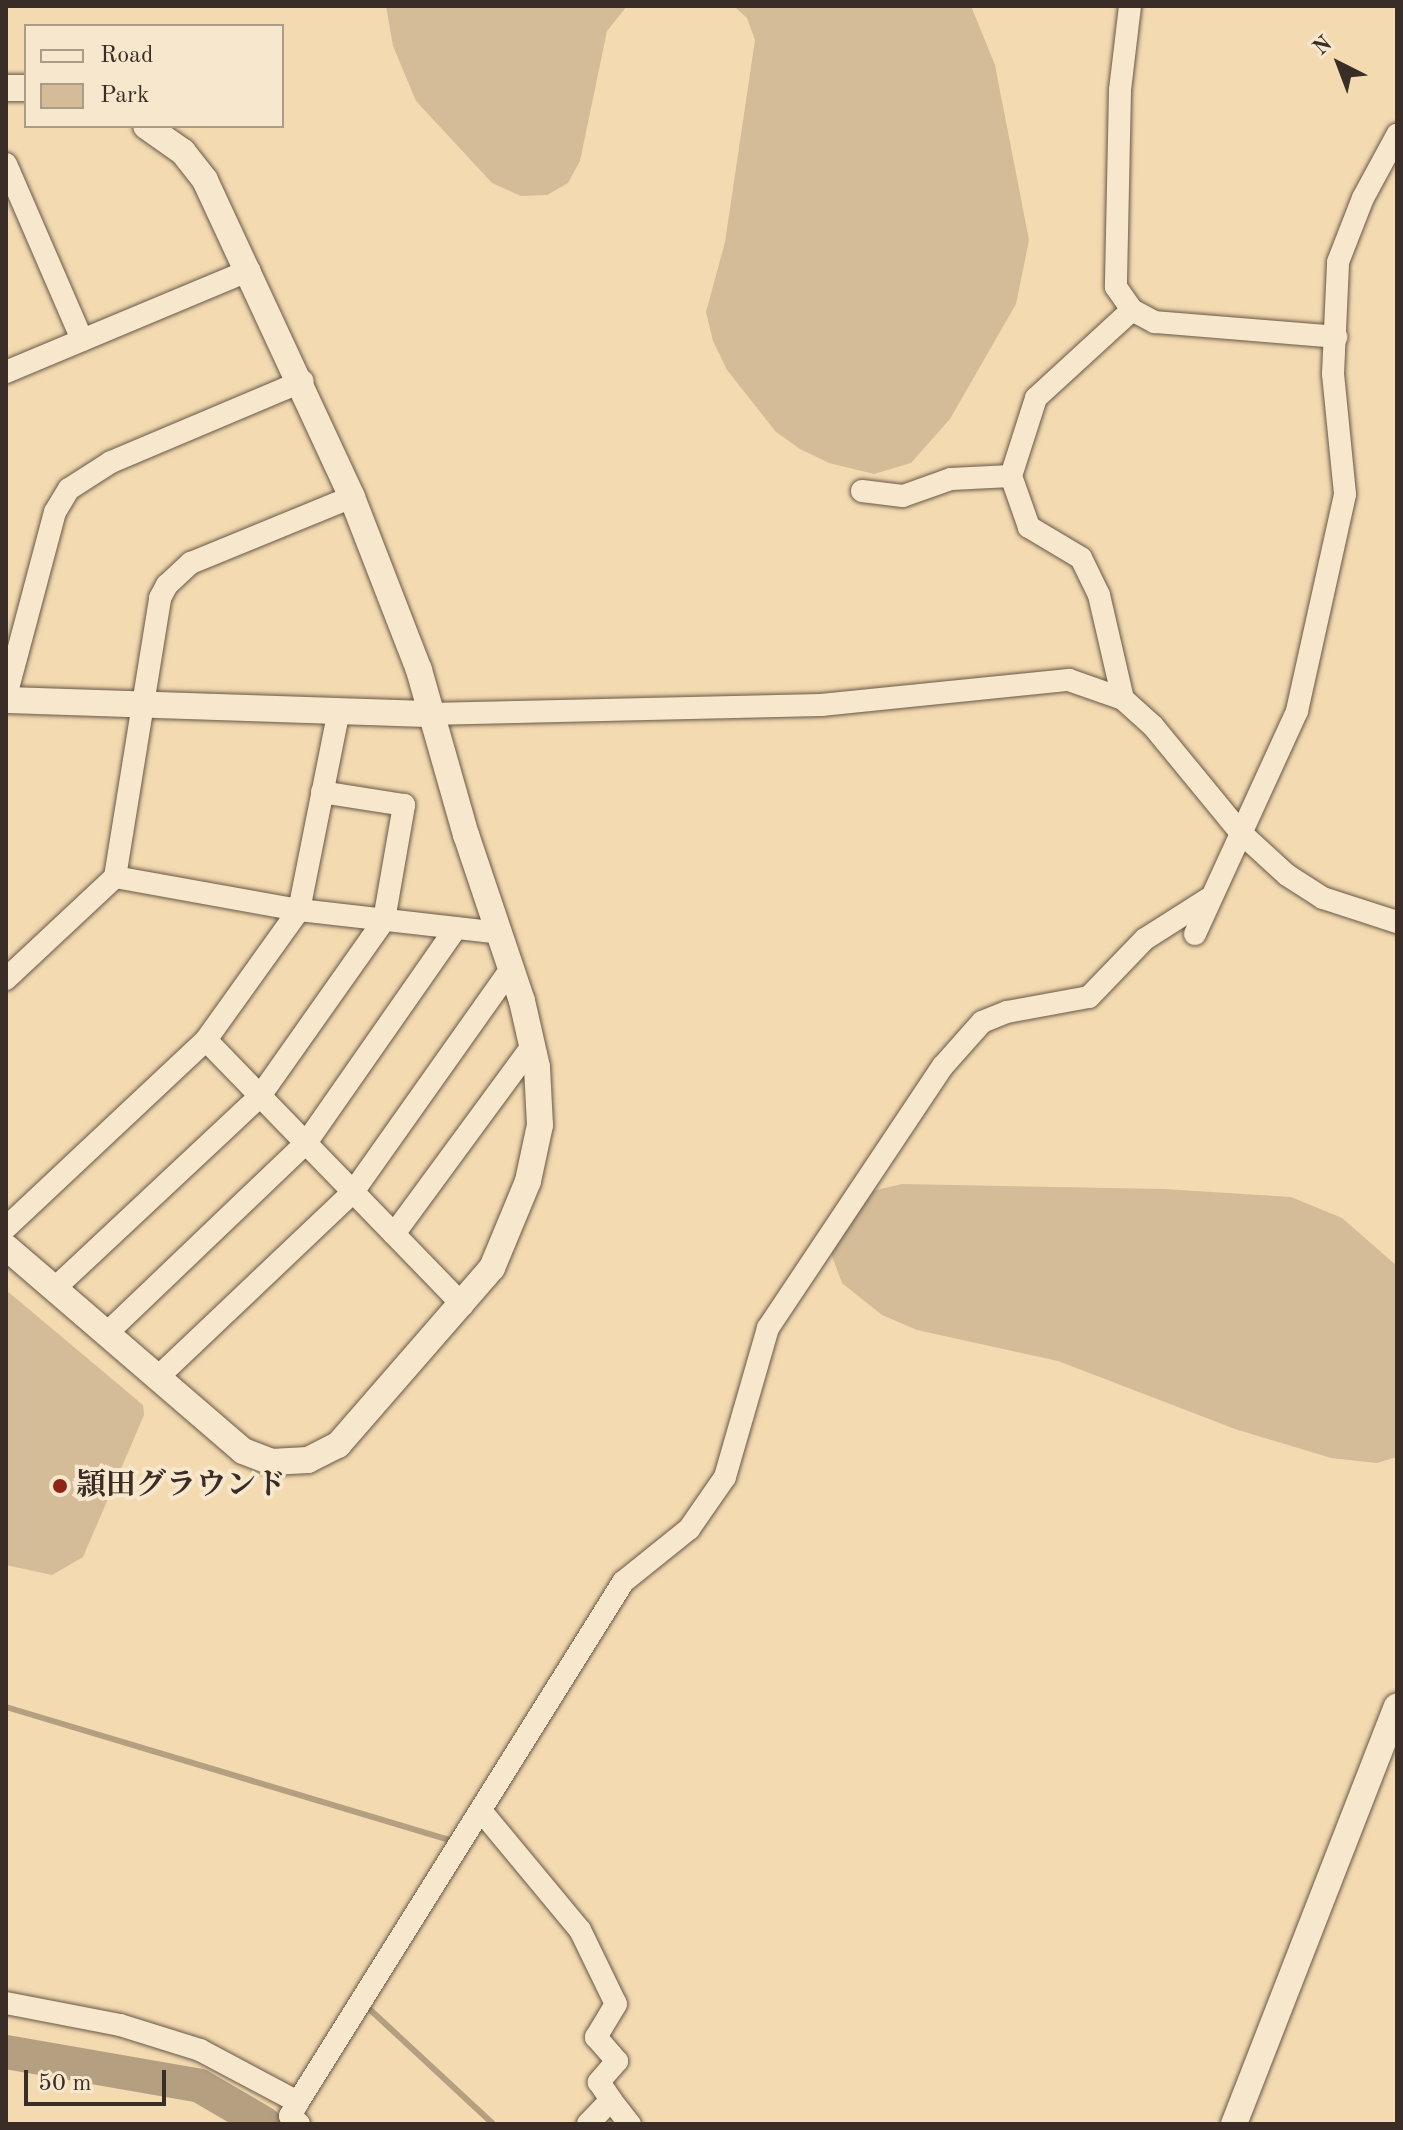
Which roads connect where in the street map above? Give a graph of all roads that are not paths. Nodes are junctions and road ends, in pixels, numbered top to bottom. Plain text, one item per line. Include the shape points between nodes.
1 (1130, 6) edge
2 (149, 128) edge
3 (1397, 135) edge
4 (6, 164) edge
5 (250, 270) junction
6 (1132, 310) junction
7 (1336, 337) junction
8 (82, 340) junction
9 (6, 372) edge
10 (303, 381) junction
11 (1011, 476) junction
12 (862, 491) dead end
13 (352, 497) junction
14 (6, 698) edge
15 (1123, 699) junction
16 (143, 704) junction
17 (429, 714) junction
18 (338, 715) junction
19 (322, 792) junction
20 (1240, 832) junction
21 (115, 877) junction
22 (1208, 899) junction
23 (299, 910) junction
24 (384, 920) junction
25 (1397, 922) edge
26 (456, 928) junction
27 (500, 933) junction
28 (1195, 934) dead end
29 (511, 969) junction
30 (6, 979) edge
31 (206, 1040) junction
32 (532, 1046) junction
33 (260, 1096) junction
34 (306, 1143) junction
35 (353, 1192) junction
36 (6, 1228) edge
37 (394, 1234) junction
38 (6, 1247) edge
39 (54, 1289) junction
40 (463, 1305) junction
41 (106, 1334) junction
42 (157, 1378) junction
43 (1397, 1707) edge
44 (482, 1812) junction
45 (6, 2003) edge
46 (611, 2100) junction
47 (299, 2113) edge
48 (588, 2124) edge
49 (630, 2124) edge
50 (1234, 2124) edge

1 - 6 street via 1120,90 1116,287
2 - 5 street via 183,152 205,180
3 - 7 street via 1338,262
4 - 8 street
5 - 8 street
5 - 10 street
6 - 7 street via 1155,322
6 - 11 street via 1036,398
7 - 20 street via 1333,374 1345,494 1297,711
8 - 9 street
10 - 13 street
10 - 14 street via 111,462 69,489 55,512
11 - 12 street via 951,479 903,496
11 - 15 street via 1029,527 1081,558 1099,595
13 - 16 street via 199,559 176,575 160,598
13 - 17 street via 419,670
14 - 16 street
15 - 17 street via 1069,680 1044,680 821,705
15 - 20 street via 1153,726
16 - 18 street
16 - 21 street
17 - 18 street
17 - 27 street
18 - 19 street
19 - 23 street
19 - 24 street via 404,805
20 - 22 street
20 - 25 street via 1287,875 1323,898
21 - 23 street
21 - 30 street
22 - 28 street
22 - 44 street via 1145,939 1089,997 1007,1012 965,1037 768,1328 725,1477 689,1529 623,1582
23 - 24 street
23 - 31 street
24 - 26 street
24 - 33 street
26 - 27 street
26 - 34 street
27 - 29 street
29 - 32 street
29 - 35 street
31 - 33 street
31 - 36 street
32 - 37 street
32 - 40 street via 540,1125 528,1181 492,1268
33 - 34 street
33 - 39 street
34 - 35 street
34 - 41 street
35 - 37 street
35 - 42 street
37 - 40 street
38 - 39 street
39 - 41 street
40 - 42 street via 338,1445 308,1460 271,1462 243,1451
41 - 42 street
43 - 50 street
44 - 46 street via 580,1930 598,1963 616,2004 596,2037 617,2061 599,2082
44 - 47 street
45 - 47 street via 120,2025 200,2050
46 - 48 street
46 - 49 street

